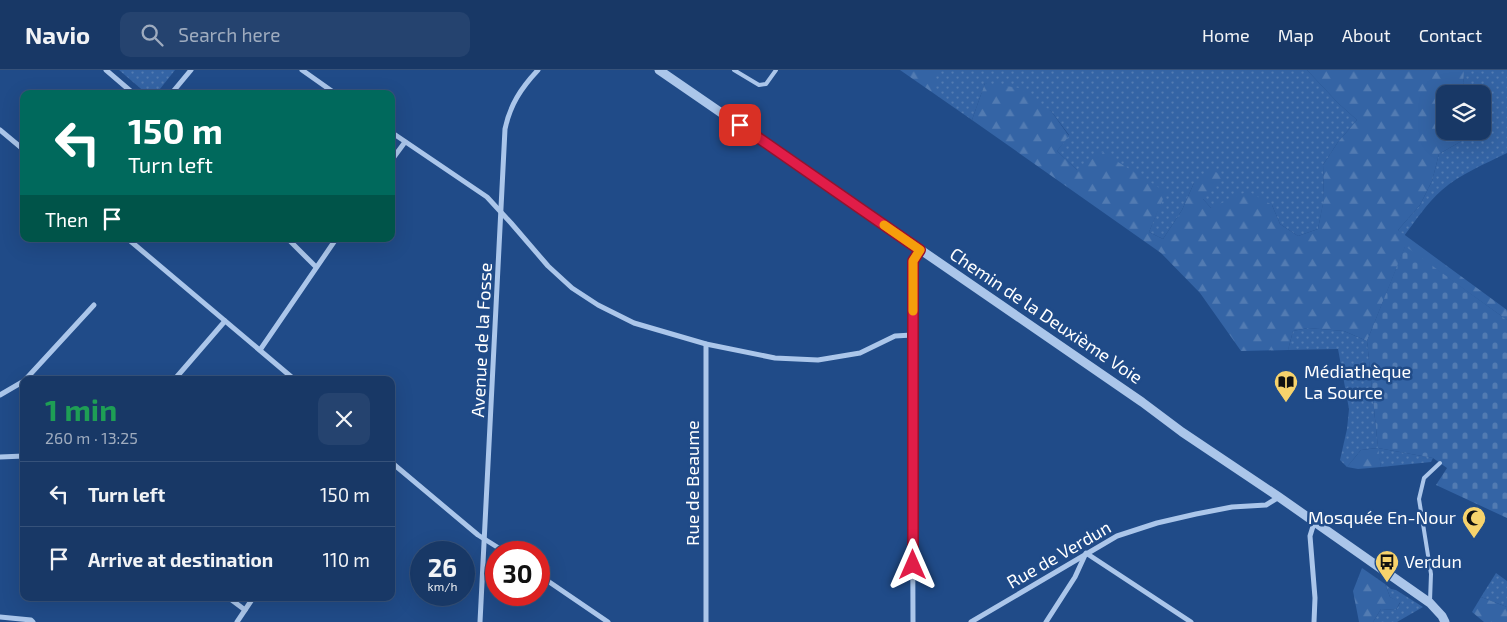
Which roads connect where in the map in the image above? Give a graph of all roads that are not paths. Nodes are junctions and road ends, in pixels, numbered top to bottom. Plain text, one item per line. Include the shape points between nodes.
1 (106, 70) edge
2 (191, 70) edge
3 (302, 70) edge
4 (538, 70) edge
5 (659, 70) edge
6 (734, 70) edge
7 (776, 70) edge
8 (129, 90) edge
9 (174, 90) edge
10 (330, 90) edge
11 (0, 130) edge
12 (395, 135) edge
13 (405, 142) junction
14 (20, 147) edge
15 (395, 156) edge
16 (502, 213) junction
17 (132, 242) edge
18 (291, 242) edge
19 (334, 242) edge
20 (920, 250) junction
21 (316, 267) junction
22 (94, 305) dead end
23 (225, 321) junction
24 (912, 335) junction
25 (706, 344) junction
26 (260, 350) junction
27 (30, 376) edge
28 (177, 376) edge
29 (290, 376) edge
30 (20, 384) edge
31 (0, 394) edge
32 (0, 456) edge
33 (20, 456) edge
34 (1440, 463) dead end
35 (395, 465) edge
36 (1279, 497) junction
37 (1314, 523) junction
38 (485, 540) junction
39 (1086, 553) junction
40 (550, 582) edge
41 (233, 601) edge
42 (252, 601) edge
43 (1430, 603) junction
44 (245, 610) junction
45 (0, 617) edge
46 (33, 622) edge
47 (237, 622) edge
48 (480, 622) edge
49 (608, 622) edge
50 (706, 622) edge
51 (913, 622) edge
52 (972, 622) edge
53 (1046, 622) edge
54 (1191, 622) edge
55 (1314, 622) edge
56 (1445, 622) edge

1 - 8 street
2 - 9 street
3 - 10 street
4 - 16 street, Avenue de la Fosse via 524,85 508,113
5 - 20 street, Chemin de la Deuxième Voie
6 - 7 lane via 758,85 766,84
11 - 14 street
12 - 13 street
13 - 15 street
13 - 16 street via 487,197
16 - 25 street via 548,266 572,288 598,305 634,323
16 - 38 street, Avenue de la Fosse
17 - 23 street
18 - 21 street
19 - 21 street
20 - 24 street via 913,261
20 - 36 street, Chemin de la Deuxième Voie
21 - 26 street
22 - 27 street
23 - 26 street
23 - 28 street
24 - 25 street via 895,336 860,353 818,360 775,358
24 - 51 street
25 - 50 street, Rue de Beaume
26 - 29 street
30 - 31 street
32 - 33 street
34 - 43 lane via 1424,478 1420,499 1431,574
35 - 38 street
36 - 37 street, Chemin de la Deuxième Voie
36 - 39 street, Rue de Verdun via 1266,505 1232,508 1157,523 1117,536
37 - 43 street, Chemin de la Deuxième Voie
37 - 55 street via 1310,536
38 - 48 street, Avenue de la Fosse
39 - 52 street, Rue de Verdun
39 - 53 street via 1075,577
39 - 54 street
40 - 49 street
41 - 44 street
42 - 44 street
43 - 56 street, Chemin de la Deuxième Voie
44 - 47 street
45 - 46 street

